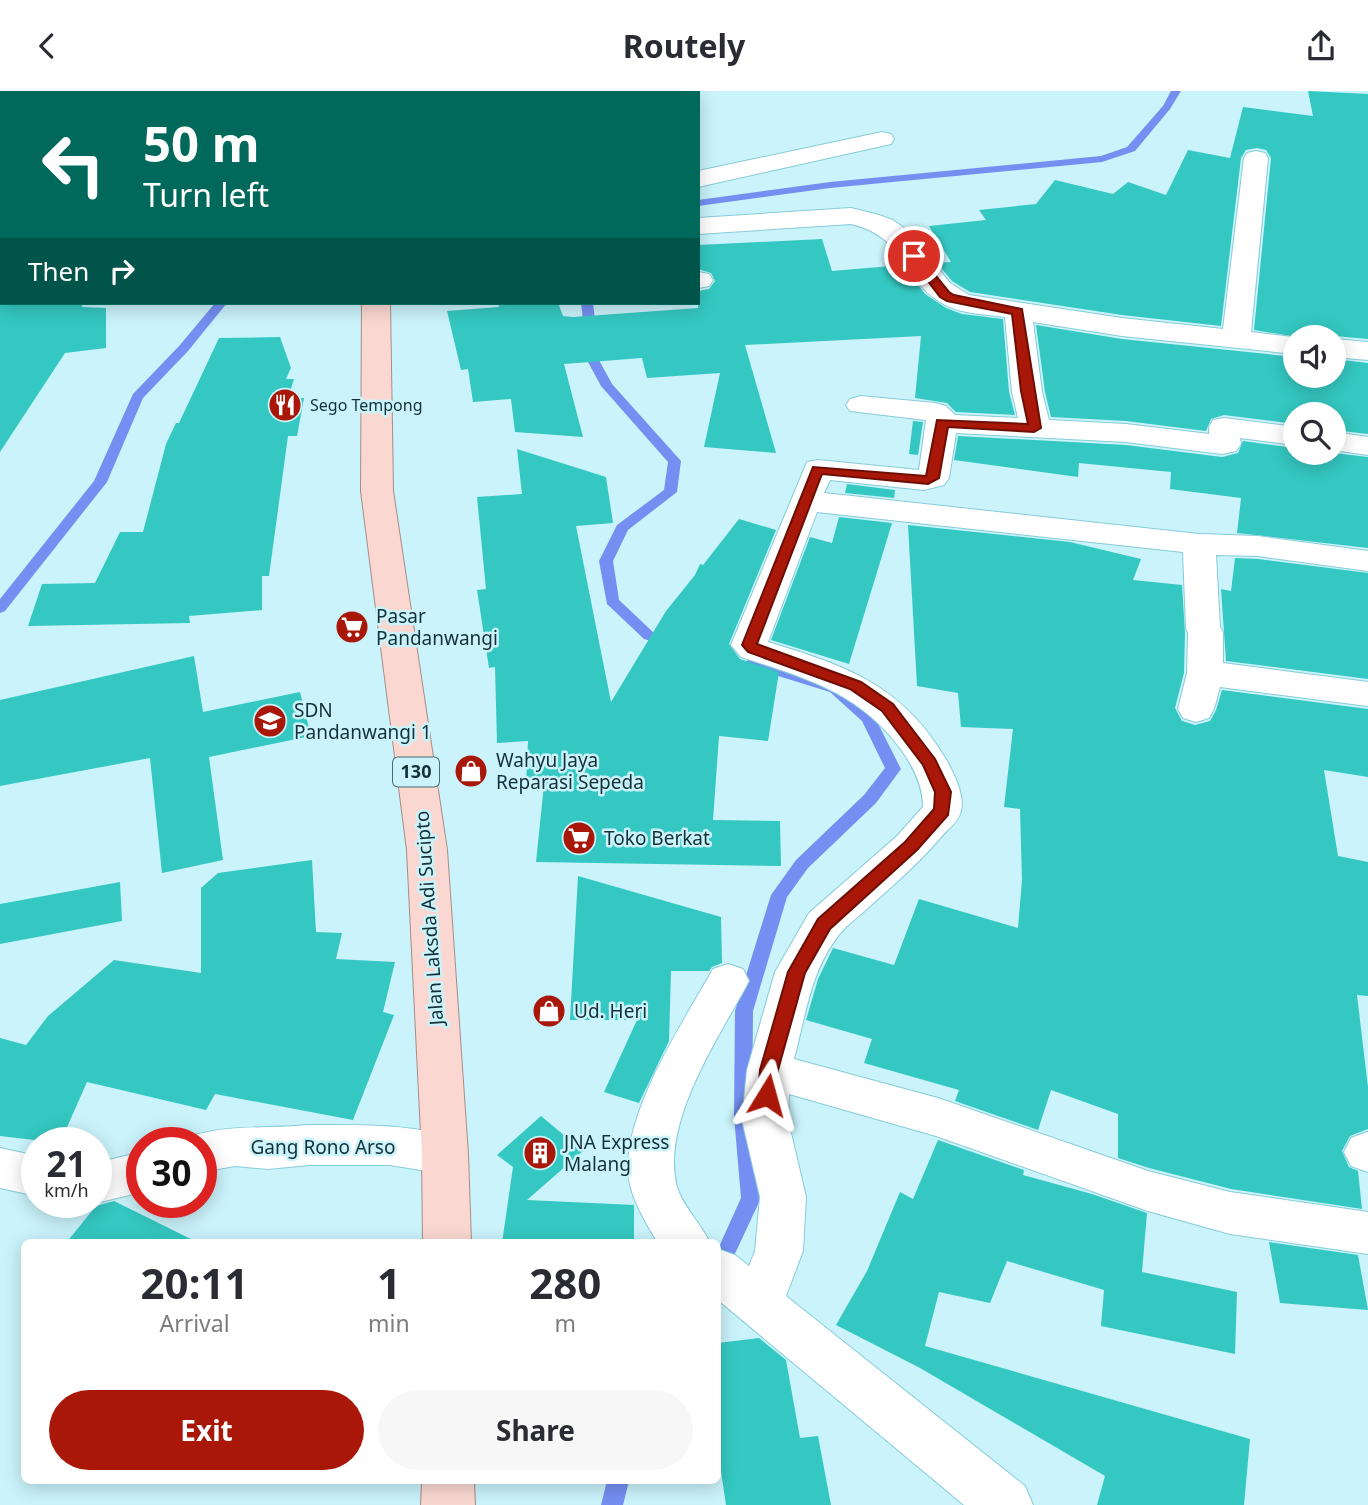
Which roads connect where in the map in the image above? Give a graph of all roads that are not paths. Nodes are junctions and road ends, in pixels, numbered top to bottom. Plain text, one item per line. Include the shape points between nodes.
1 (882, 139) dead end
2 (1256, 158) dead end
3 (700, 179) edge
4 (700, 226) edge
5 (376, 305) edge
6 (1018, 311) junction
7 (1236, 340) junction
8 (1283, 344) edge
9 (1346, 349) edge
10 (1368, 352) edge
11 (861, 405) dead end
12 (942, 423) junction
13 (1034, 428) junction
14 (1283, 434) edge
15 (1346, 443) edge
16 (1368, 446) edge
17 (806, 501) junction
18 (1199, 544) junction
19 (1368, 561) edge
20 (1205, 673) junction
21 (1368, 694) edge
22 (1196, 709) dead end
23 (728, 981) dead end
24 (769, 1070) junction
25 (217, 1149) edge
26 (445, 1154) junction
27 (0, 1168) edge
28 (21, 1173) edge
29 (1368, 1233) edge
30 (447, 1239) edge
31 (683, 1239) edge
32 (743, 1292) edge
33 (448, 1484) edge
34 (448, 1505) edge
35 (1006, 1505) edge

1 - 3 street
2 - 7 street
4 - 6 street via 851,216 874,221 898,237 944,295
5 - 26 main road, Jalan Laksda Adi Sucipto / 130 via 377,491 427,850
6 - 7 street
6 - 13 street
7 - 8 street
9 - 10 street
11 - 12 street via 934,412
12 - 13 street
12 - 17 street via 933,478 818,469
13 - 14 street via 1222,445 1224,427
15 - 16 street
17 - 18 street
17 - 24 street via 750,645 856,686 888,707 929,762 943,792 942,811 911,846 824,924 796,972
18 - 19 street via 1258,546
18 - 20 street
20 - 21 street
20 - 22 street
23 - 31 street via 664,1104 654,1138 652,1177 669,1220
24 - 29 street via 938,1117 1148,1191 1230,1213
24 - 32 street via 765,1119 783,1197 779,1251
25 - 26 street, Gang Rono Arso via 390,1145
26 - 30 main road, Jalan Laksda Adi Sucipto / 130
27 - 28 street
32 - 35 street
33 - 34 main road

